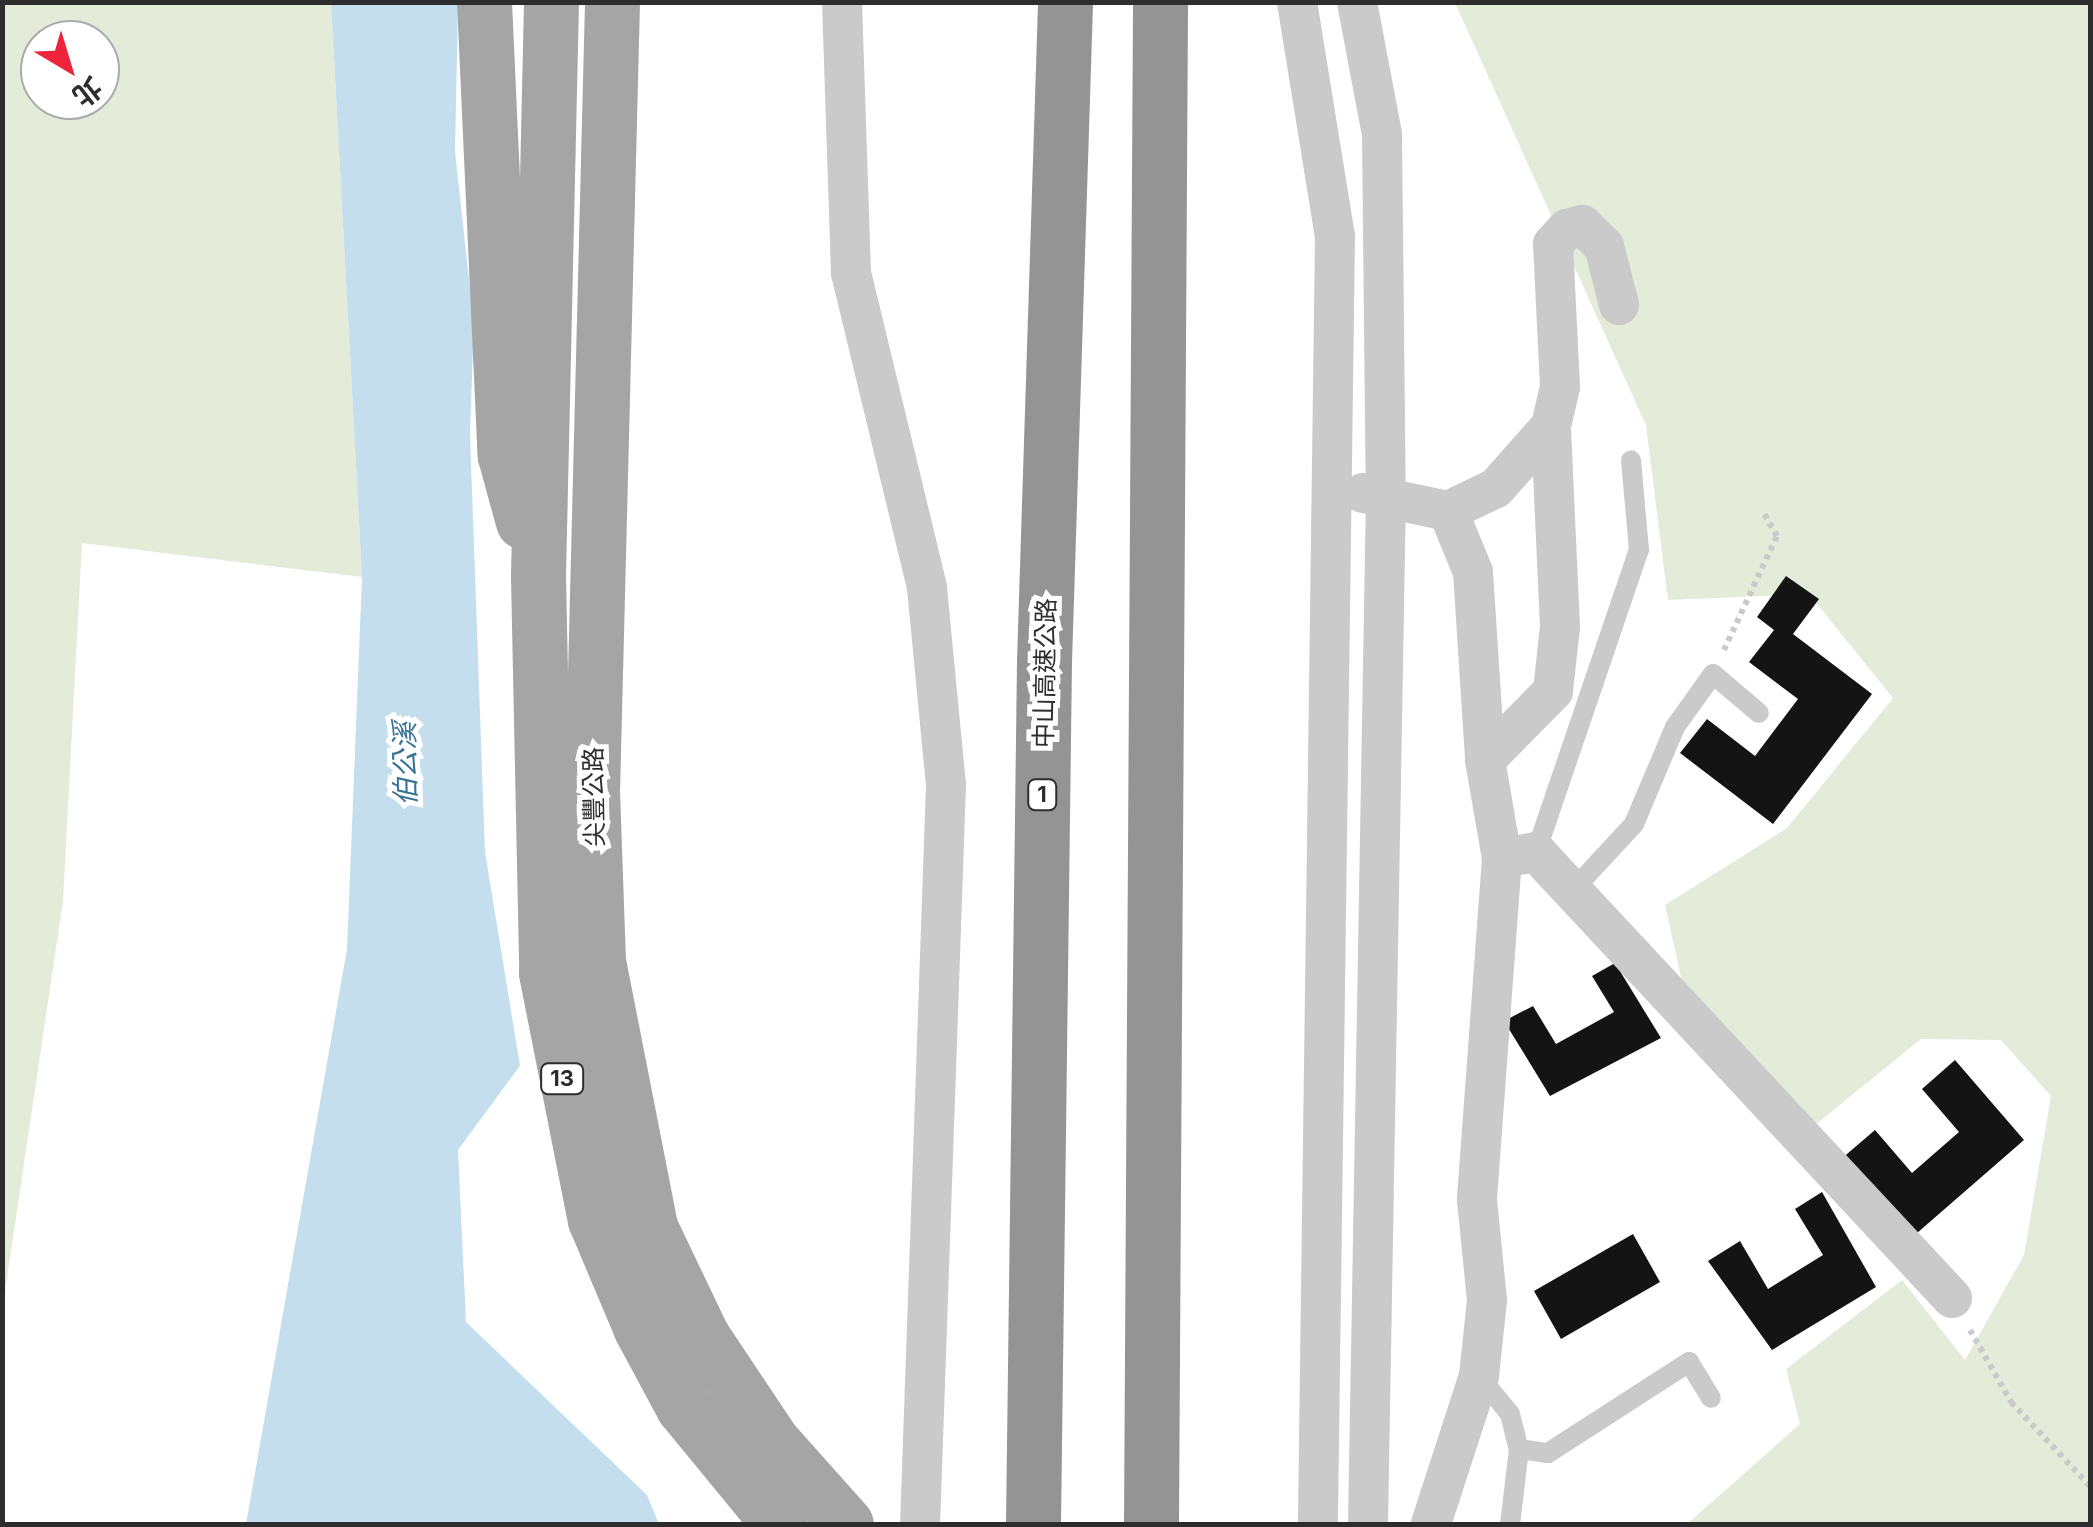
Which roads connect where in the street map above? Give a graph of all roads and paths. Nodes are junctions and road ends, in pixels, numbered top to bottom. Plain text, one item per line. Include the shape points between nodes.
1 (484, 2) edge
2 (551, 2) edge
3 (612, 2) edge
4 (842, 2) edge
5 (1065, 2) edge
6 (1160, 2) edge
7 (1297, 2) edge
8 (1357, 2) edge
9 (1619, 306) dead end
10 (1551, 426) junction
11 (1630, 460) dead end
12 (1386, 492) junction
13 (1328, 493) junction
14 (1762, 510) dead end
15 (1448, 511) junction
16 (538, 577) junction
17 (1713, 674) junction
18 (1759, 712) dead end
19 (1484, 760) junction
20 (1519, 855) junction
21 (1572, 890) junction
22 (1952, 1298) joint
23 (1479, 1376) junction
24 (1711, 1398) dead end
25 (1519, 1449) junction
26 (2090, 1486) edge
27 (779, 1524) edge
28 (846, 1524) edge
29 (920, 1524) edge
30 (1033, 1524) edge
31 (1151, 1524) edge
32 (1318, 1524) edge
33 (1368, 1524) edge
34 (1431, 1524) edge
35 (1510, 1524) edge

1 - 16 main road via 505,456
2 - 16 main road, 尖豐公路 / 13
3 - 28 main road, 尖豐公路 / 13 via 592,790 601,980 650,1227 702,1336 772,1441
4 - 29 street via 851,273 927,588 946,785
5 - 30 highway, 中山高速公路 / 1 via 1044,661
6 - 31 highway
7 - 13 street via 1334,236
8 - 12 street via 1382,134
9 - 10 street via 1604,246 1582,225 1567,230 1552,244 1560,387
10 - 15 street via 1496,488
10 - 19 street via 1560,627 1553,691
11 - 20 lane via 1639,550
12 - 13 street
12 - 15 street
12 - 33 street
13 - 32 street
14 - 17 path via 1777,536
15 - 19 street via 1473,572
16 - 27 main road, 尖豐公路 / 13 via 546,973 567,1111 595,1220 641,1329 704,1437
17 - 18 lane
17 - 21 lane via 1675,727 1634,824
19 - 20 street
20 - 21 street
20 - 23 street via 1478,1200 1486,1300
21 - 22 street
22 - 26 path via 2011,1402
23 - 25 lane via 1510,1414
23 - 34 street
24 - 25 lane via 1688,1362 1548,1452
25 - 35 lane

